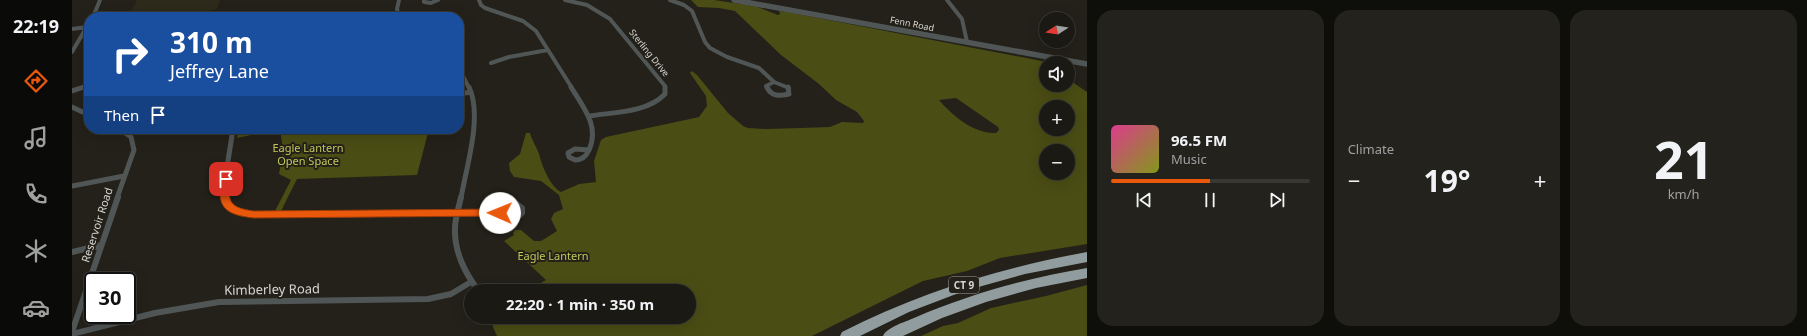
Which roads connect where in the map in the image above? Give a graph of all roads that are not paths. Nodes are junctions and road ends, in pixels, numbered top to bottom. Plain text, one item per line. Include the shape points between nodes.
1 (100, 0) edge
2 (399, 0) edge
3 (424, 0) edge
4 (438, 0) edge
5 (480, 0) edge
6 (565, 0) edge
7 (670, 0) edge
8 (734, 0) edge
9 (948, 0) edge
10 (95, 12) edge
11 (398, 12) edge
12 (84, 26) edge
13 (72, 29) edge
14 (84, 32) edge
15 (967, 42) junction
16 (548, 50) junction
17 (72, 52) edge
18 (491, 63) dead end
19 (1087, 64) edge
20 (464, 78) edge
21 (774, 82) junction
22 (84, 87) edge
23 (72, 91) edge
24 (471, 92) junction
25 (464, 93) edge
26 (72, 107) edge
27 (84, 113) edge
28 (590, 116) junction
29 (128, 134) edge
30 (232, 134) edge
31 (589, 150) dead end
32 (124, 176) junction
33 (72, 186) edge
34 (459, 212) junction
35 (500, 213) dead end
36 (101, 245) junction
37 (72, 252) edge
38 (1087, 257) edge
39 (1087, 273) edge
40 (471, 282) joint
41 (72, 333) edge
42 (848, 336) edge
43 (890, 336) edge

1 - 10 street
2 - 11 street
3 - 4 street via 429,4
5 - 16 street via 485,8 531,25
6 - 28 street, Sterling Drive via 587,5 610,19 665,86 665,94 658,102
7 - 21 street via 682,3 693,10 709,47 760,67
8 - 15 street, Fenn Road
9 - 15 street via 962,18
12 - 13 street
14 - 17 street
15 - 19 street, Fenn Road
16 - 18 street
16 - 28 street
20 - 24 street
21 - 21 street via 766,86 769,92 778,96 789,94 788,87
22 - 23 street
24 - 25 street
24 - 34 street via 474,126
26 - 27 street
28 - 31 street via 594,135
29 - 32 street, Reservoir Road via 134,141 134,150
30 - 34 street via 224,193 226,202 240,213
32 - 33 street
32 - 36 street, Reservoir Road
34 - 35 street
34 - 40 street via 456,245 460,262
36 - 37 street
36 - 41 street, Reservoir Road
38 - 42 highway, CT 9 via 1017,270 959,287 901,309
39 - 43 highway, CT 9 via 1033,283 974,300
40 - 41 street, Kimberley Road via 444,298 252,300 188,306

